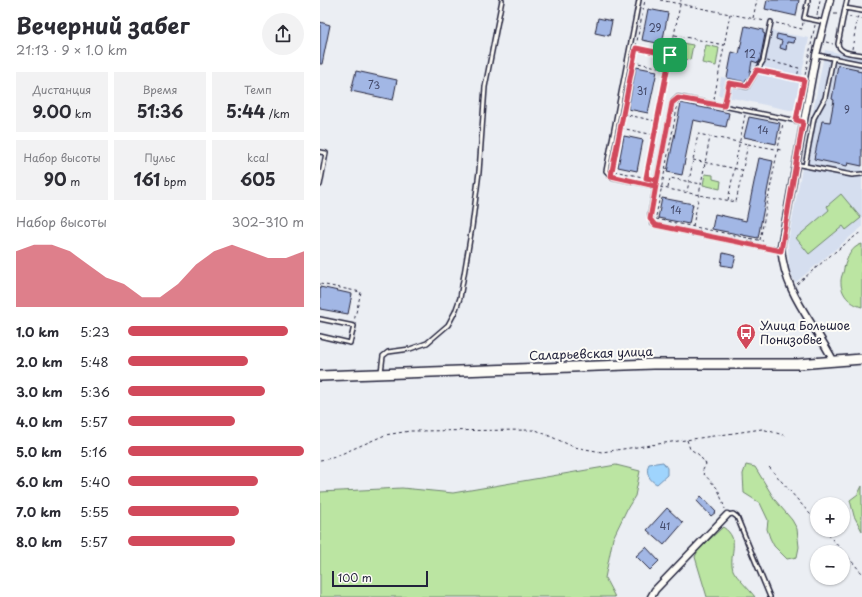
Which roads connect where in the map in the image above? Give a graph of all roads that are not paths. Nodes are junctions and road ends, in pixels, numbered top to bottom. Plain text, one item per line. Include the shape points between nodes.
1 (502, 0) edge
2 (639, 0) edge
3 (808, 0) edge
4 (830, 0) edge
5 (847, 0) edge
6 (846, 8) junction
7 (861, 11) edge
8 (771, 22) road end
9 (826, 22) junction
10 (816, 55) junction
11 (862, 55) edge
12 (833, 58) junction
13 (862, 64) edge
14 (724, 106) junction
15 (803, 122) junction
16 (320, 152) edge
17 (795, 164) junction
18 (805, 166) junction
19 (862, 174) edge
20 (320, 184) edge
21 (655, 186) junction
22 (781, 251) junction
23 (320, 318) edge
24 (320, 336) edge
25 (862, 359) edge
26 (834, 362) junction
27 (380, 374) junction
28 (320, 376) edge
29 (727, 515) joint
30 (652, 597) edge
31 (770, 597) edge

1 - 27 lane via 485,86 479,172 460,298 448,325 437,336 417,348 388,352 383,356
2 - 21 lane via 606,171 612,177
3 - 9 lane via 804,18
4 - 9 street
5 - 6 lane
6 - 7 lane
6 - 11 lane via 839,45 841,50
8 - 14 lane via 763,61 747,86 729,83
9 - 10 street
10 - 12 lane
10 - 15 street
12 - 13 lane
12 - 18 lane via 825,98 814,118
14 - 15 lane
14 - 21 lane via 679,97 672,103
15 - 17 street
16 - 20 lane via 326,153
17 - 18 lane
17 - 22 street
18 - 19 lane via 852,175
21 - 22 lane via 650,215 654,224
22 - 26 street via 785,274 793,295
23 - 24 lane via 354,326 350,343
25 - 26 street, Саларьевская улица
26 - 27 street, Саларьевская улица via 653,364
27 - 28 street, Саларьевская улица
29 - 30 street via 655,590
29 - 31 lane via 733,514 737,517

